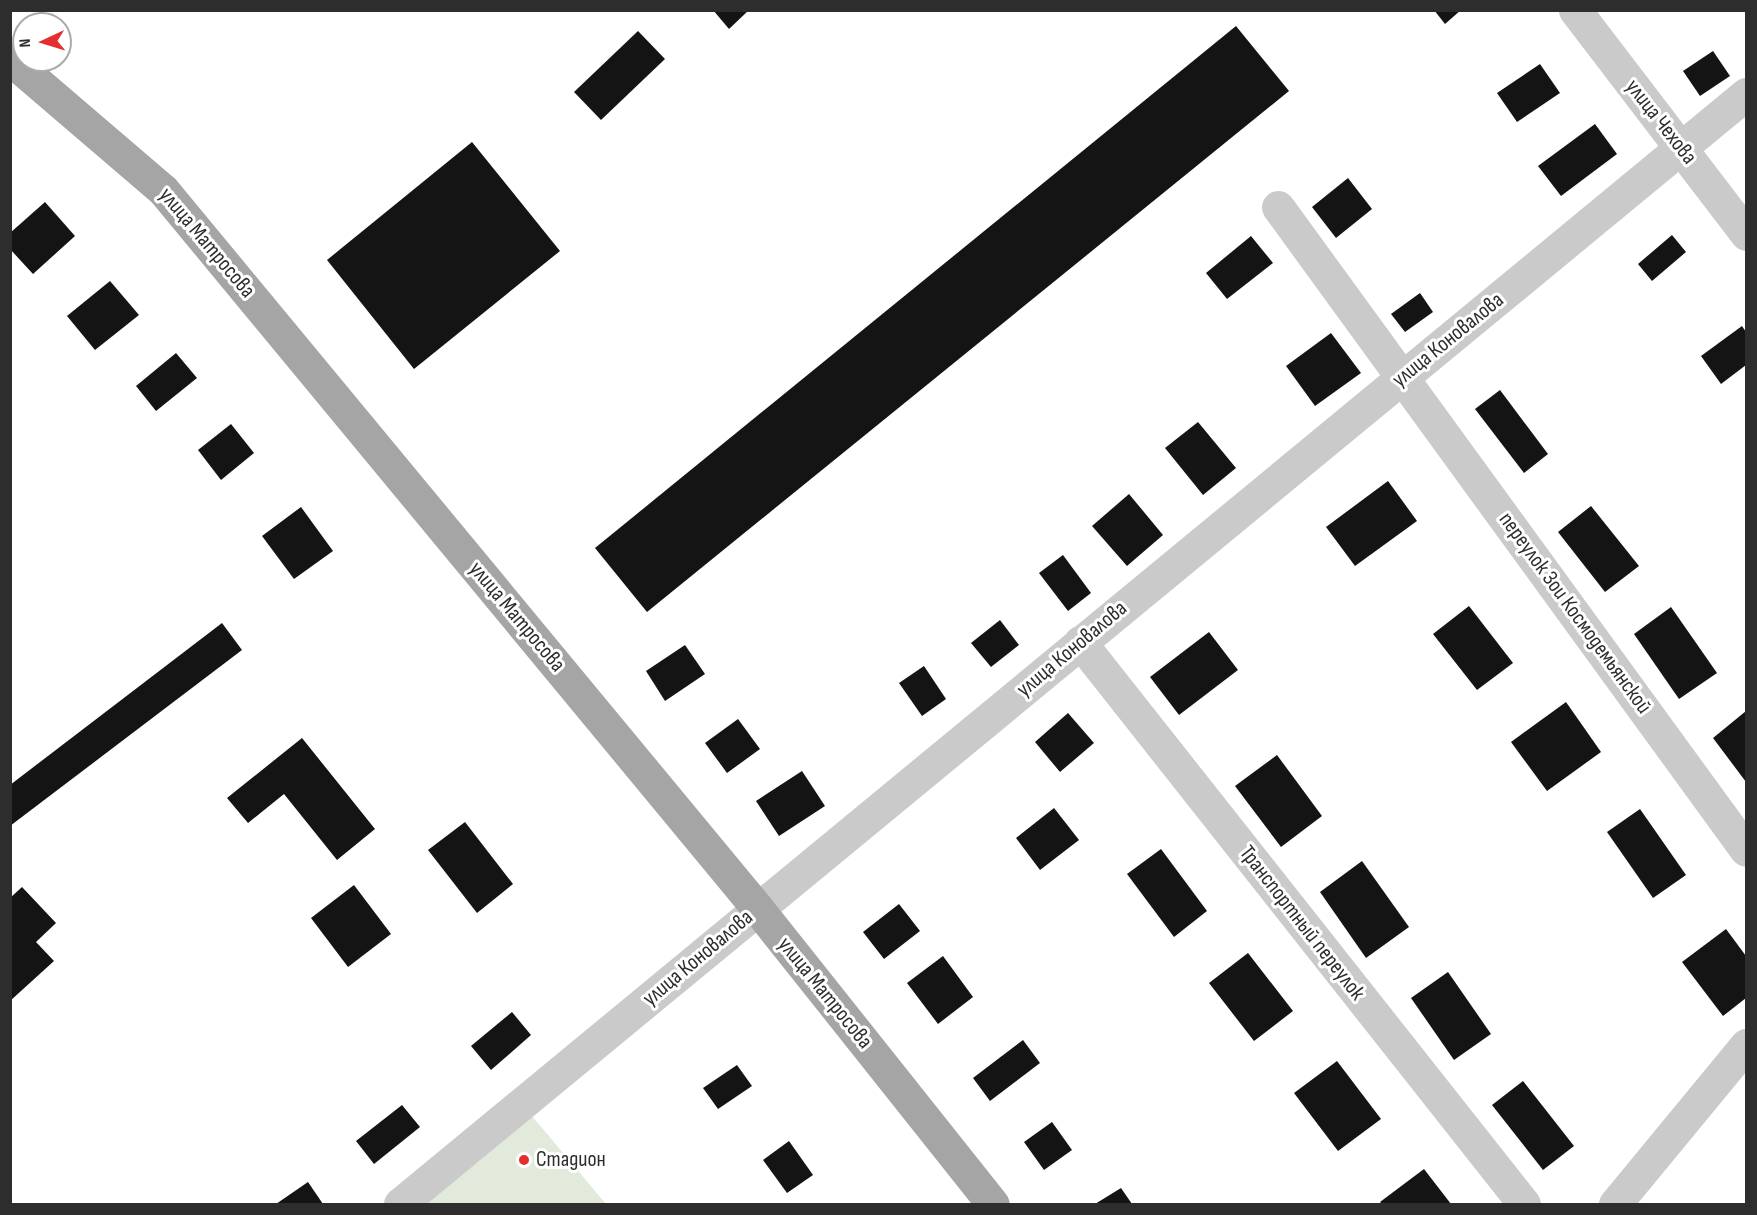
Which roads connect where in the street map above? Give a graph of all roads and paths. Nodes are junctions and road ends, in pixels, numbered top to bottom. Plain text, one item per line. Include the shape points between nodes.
1 (1575, 10) edge
2 (10, 59) edge
3 (1746, 94) edge
4 (1681, 148) junction
5 (1278, 207) dead end
6 (1746, 234) edge
7 (1404, 376) junction
8 (1080, 642) junction
9 (1746, 850) edge
10 (758, 909) junction
11 (1746, 1046) edge
12 (400, 1204) edge
13 (993, 1204) edge
14 (1524, 1204) edge
15 (1615, 1204) edge

1 - 4 street, улица Чехова
2 - 10 main road, улица Матросова via 163,190
3 - 4 street, улица Коновалова
4 - 6 street, улица Чехова
4 - 7 street, улица Коновалова
5 - 7 street, переулок Зои Космодемьянской
7 - 8 street, улица Коновалова
7 - 9 street, переулок Зои Космодемьянской
8 - 10 street, улица Коновалова
8 - 14 street, Транспортный переулок
10 - 12 street, улица Коновалова
10 - 13 main road, улица Матросова
11 - 15 street

